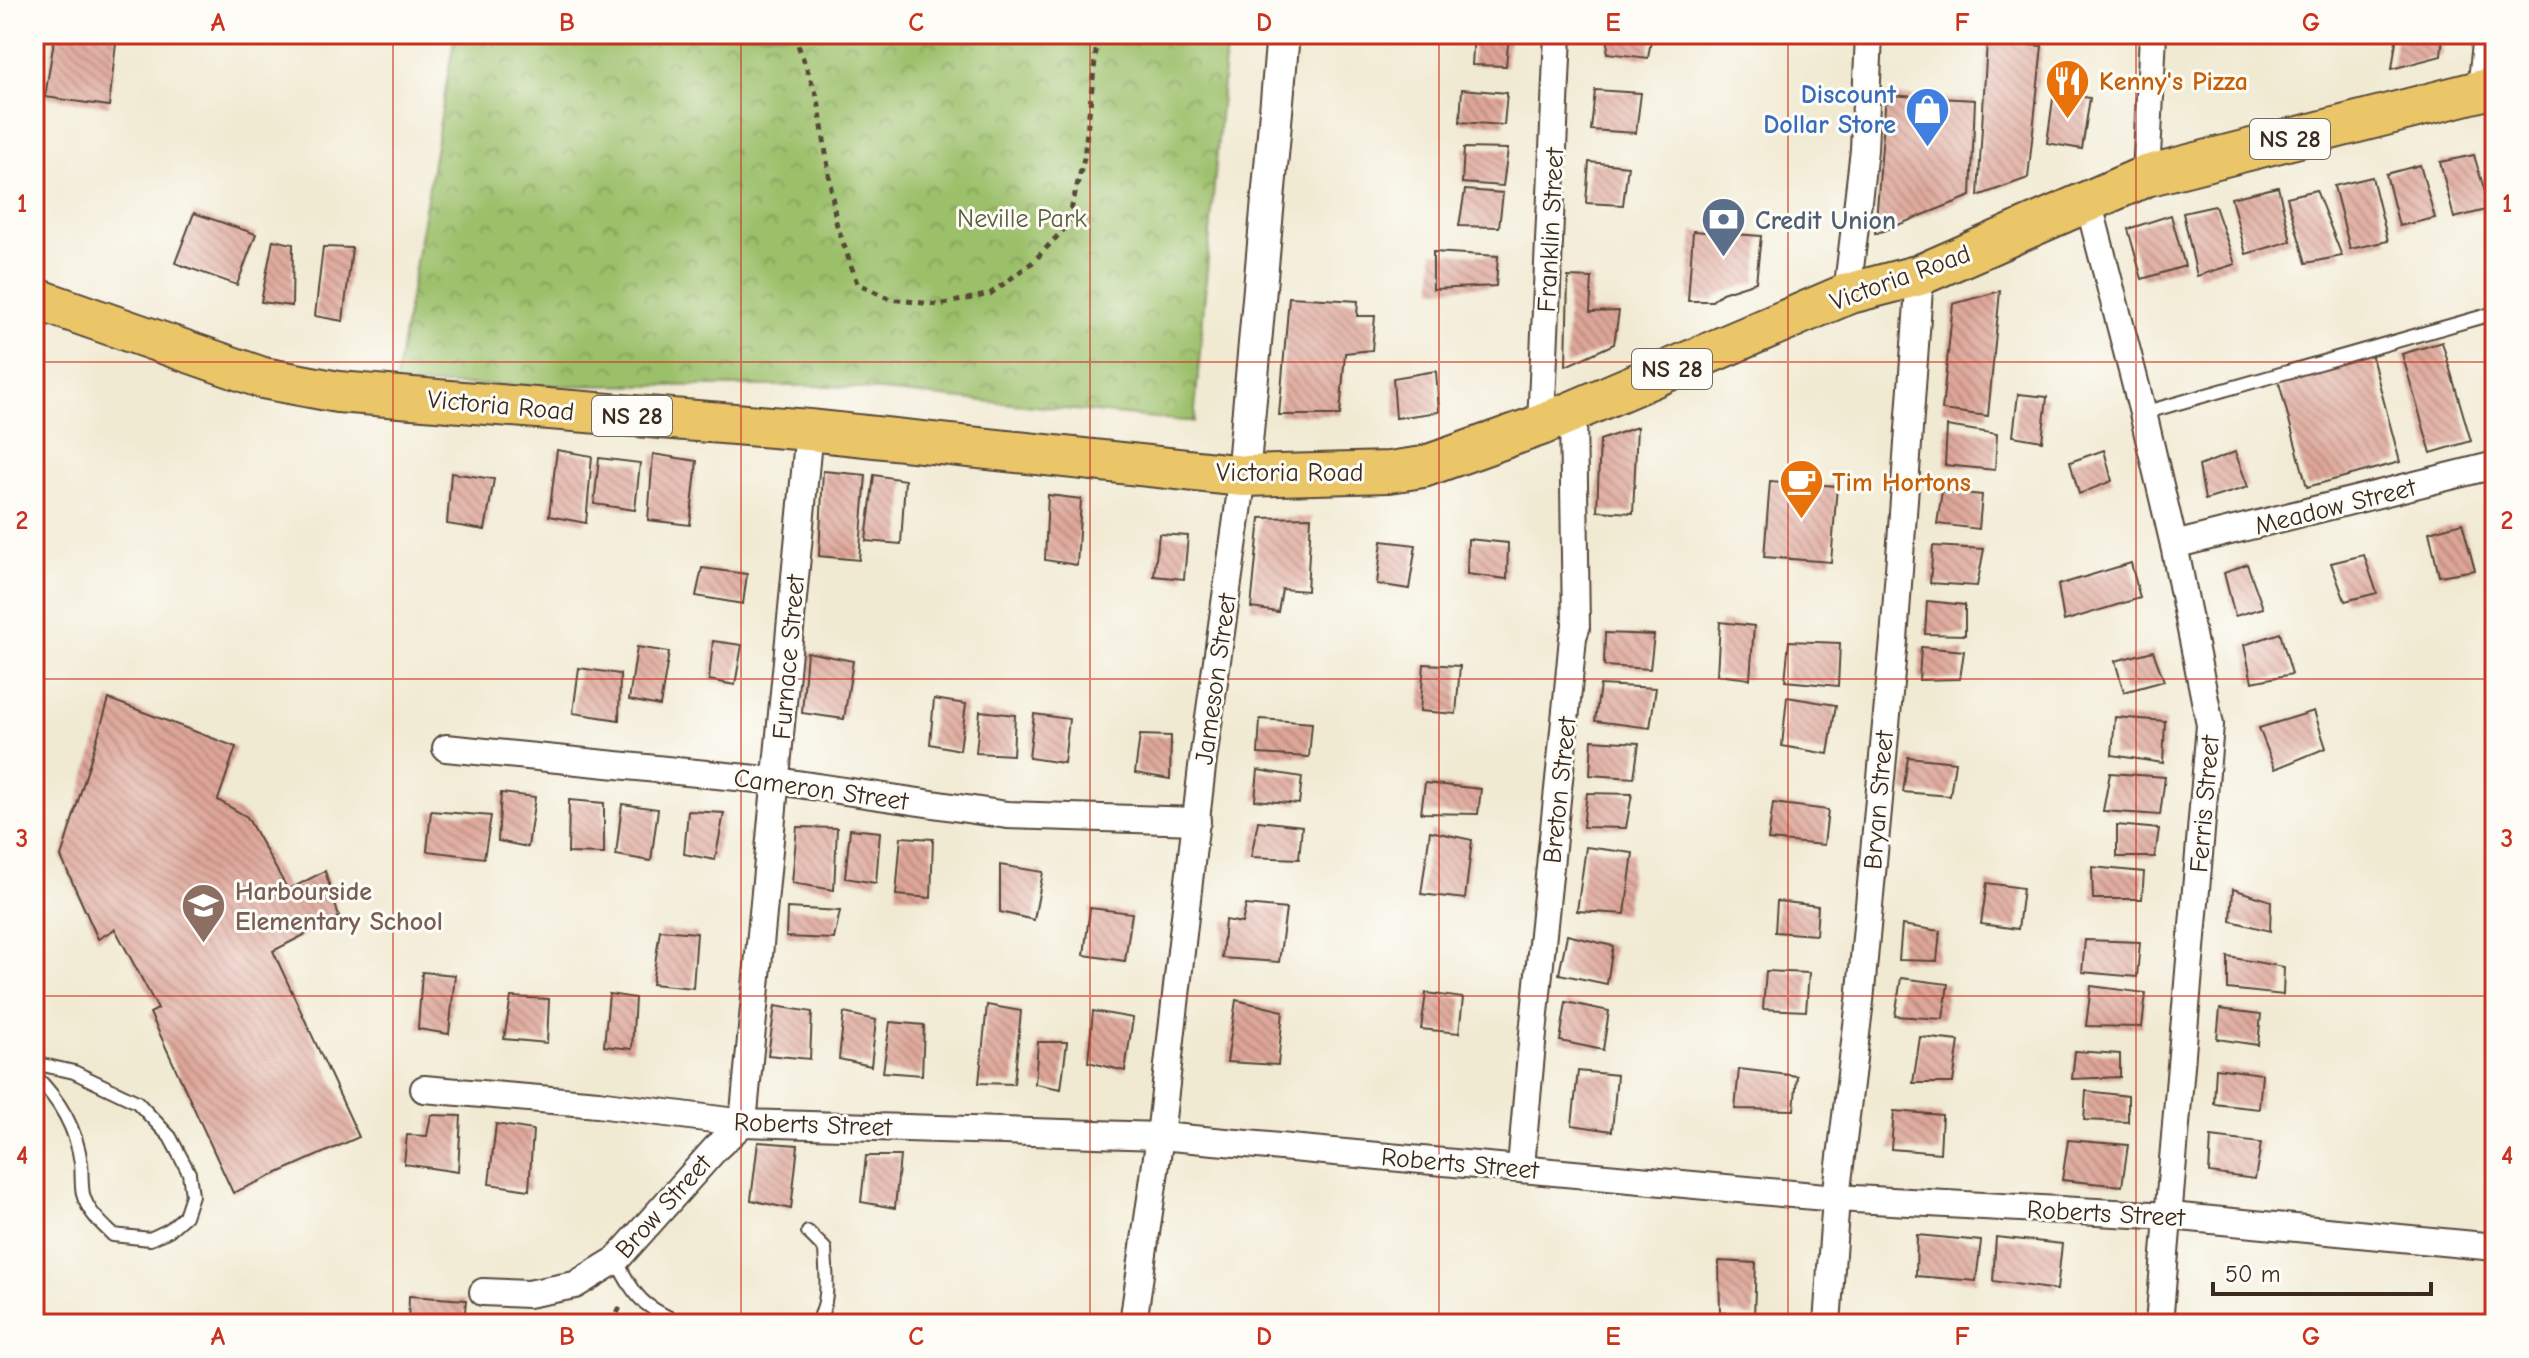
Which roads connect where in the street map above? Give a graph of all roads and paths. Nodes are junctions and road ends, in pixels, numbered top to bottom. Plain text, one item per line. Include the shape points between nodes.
1 (794, 34) edge
2 (1098, 34) edge
3 (1283, 34) edge
4 (1558, 34) edge
5 (1869, 34) edge
6 (2153, 34) edge
7 (2487, 34) edge
8 (2488, 88) edge
9 (2146, 176) junction
10 (2088, 201) junction
11 (1920, 275) junction
12 (1847, 294) junction
13 (34, 298) edge
14 (2495, 313) edge
15 (2143, 413) junction
16 (1557, 419) junction
17 (809, 430) junction
18 (2495, 465) edge
19 (1243, 476) junction
20 (2174, 545) junction
21 (446, 748) dead end
22 (777, 781) junction
23 (1197, 821) junction
24 (34, 1063) edge
25 (34, 1075) edge
26 (424, 1089) dead end
27 (743, 1123) junction
28 (1160, 1136) junction
29 (1521, 1168) junction
30 (1836, 1198) junction
31 (2170, 1216) junction
32 (808, 1232) dead end
33 (2495, 1247) edge
34 (616, 1260) junction
35 (483, 1292) dead end
36 (34, 1317) edge
37 (1133, 1323) edge
38 (47, 1324) edge
39 (683, 1324) edge
40 (816, 1324) edge
41 (1827, 1324) edge
42 (2159, 1324) edge

1 - 2 path via 818,99 836,222 857,283 890,299 939,305 990,294 1033,262 1067,226 1084,158
3 - 19 street, Jameson Street
4 - 16 street, Franklin Street
5 - 12 street via 1864,150
6 - 9 street
7 - 8 street
8 - 9 main road, Victoria Road / NS 28
9 - 10 main road, Victoria Road / NS 28
10 - 11 main road, Victoria Road / NS 28
10 - 15 street, Ferris Street
11 - 12 main road, Victoria Road / NS 28
11 - 30 street, Bryan Street via 1894,640
12 - 16 main road, Victoria Road / NS 28
13 - 17 main road, Victoria Road / NS 28 via 263,378 338,392
14 - 15 lane
15 - 20 street, Ferris Street
16 - 19 main road, Victoria Road / NS 28 via 1423,467
16 - 29 street, Breton Street via 1576,628
17 - 19 main road, Victoria Road / NS 28
17 - 22 street, Furnace Street
18 - 20 street, Meadow Street
19 - 23 street, Jameson Street
20 - 31 street, Ferris Street via 2210,725
21 - 22 street, Cameron Street
22 - 23 street, Cameron Street via 1007,815
22 - 27 street, Furnace Street
23 - 28 street, Jameson Street
24 - 25 lane via 74,1072 137,1102 170,1137 189,1173 192,1195 185,1216 150,1239 113,1235 83,1194 81,1160 65,1113 55,1094
26 - 27 street, Roberts Street
27 - 28 street, Roberts Street
27 - 34 street, Brow Street
28 - 29 street, Roberts Street
28 - 37 street, Jameson Street
29 - 30 street, Roberts Street
30 - 31 street, Roberts Street
30 - 41 street, Bryan Street
31 - 33 street, Roberts Street
31 - 42 street, Ferris Street
32 - 40 lane via 825,1249 827,1284
34 - 35 street, Brow Street via 575,1285 528,1294
34 - 39 lane via 629,1286 652,1311
36 - 38 path

